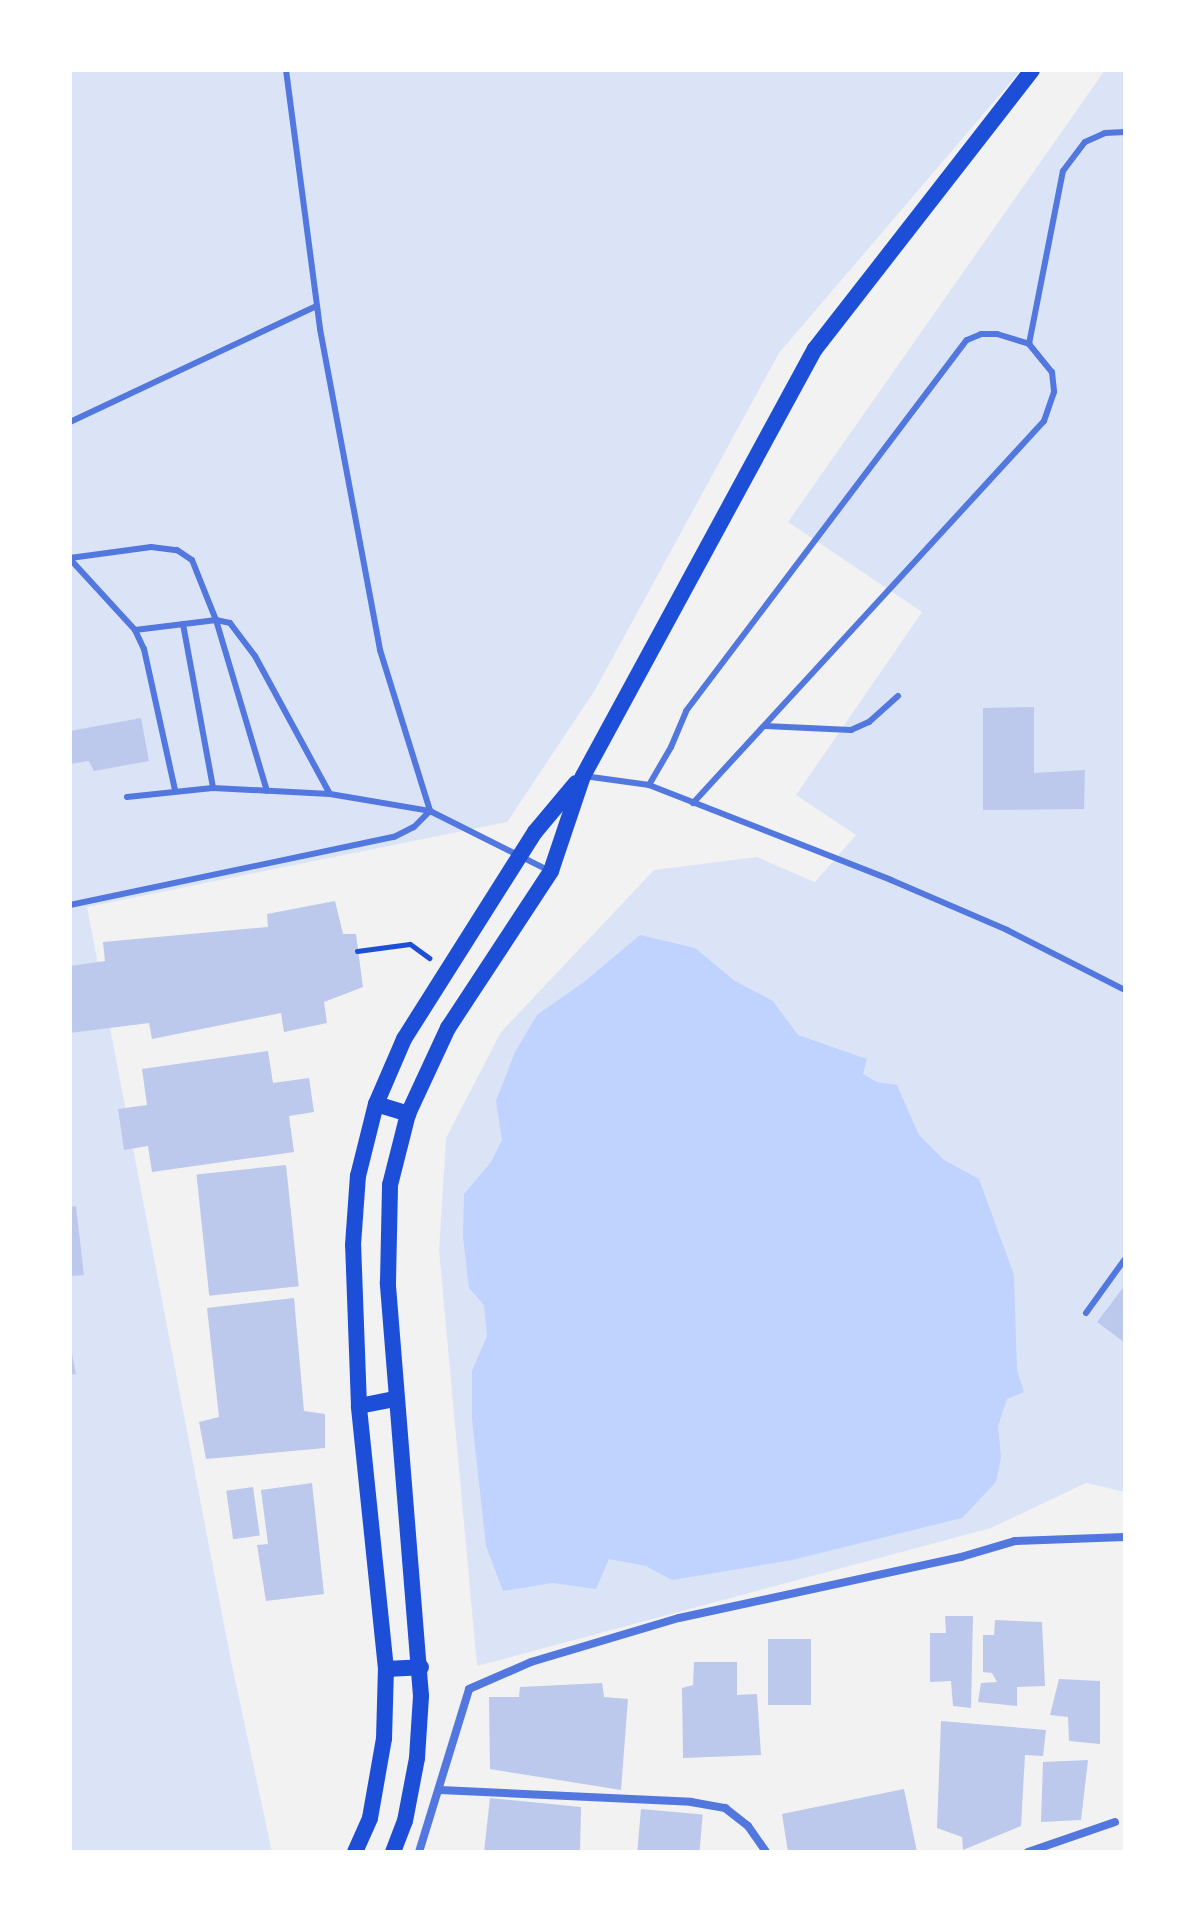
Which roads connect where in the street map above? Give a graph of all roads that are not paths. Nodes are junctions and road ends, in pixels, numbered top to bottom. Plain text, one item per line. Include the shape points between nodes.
1 (286, 70) edge
2 (1032, 70) edge
3 (1125, 132) edge
4 (317, 306) junction
5 (1029, 344) junction
6 (70, 422) edge
7 (70, 559) edge
8 (216, 620) junction
9 (183, 624) junction
10 (135, 630) junction
11 (898, 696) dead end
12 (764, 726) junction
13 (583, 776) junction
14 (649, 785) junction
15 (213, 788) junction
16 (175, 790) junction
17 (267, 791) junction
18 (330, 794) junction
19 (127, 797) dead end
20 (693, 803) junction
21 (430, 811) junction
22 (519, 856) junction
23 (551, 871) junction
24 (70, 905) edge
25 (1125, 990) edge
26 (376, 1104) junction
27 (408, 1114) junction
28 (1125, 1259) edge
29 (1086, 1313) dead end
30 (395, 1399) junction
31 (359, 1406) junction
32 (1125, 1537) edge
33 (421, 1667) junction
34 (386, 1669) junction
35 (440, 1790) junction
36 (1115, 1822) dead end
37 (355, 1852) edge
38 (393, 1852) edge
39 (419, 1852) edge
40 (766, 1852) edge
41 (1028, 1852) edge

1 - 4 lane
2 - 13 main road via 815,349
3 - 5 lane via 1085,142 1063,171
4 - 6 lane
4 - 21 lane via 380,650
5 - 12 lane via 1052,372 1054,392 1044,421
5 - 14 lane via 997,334 967,340 686,711
7 - 8 lane via 151,547 177,550 192,560
7 - 10 lane
8 - 9 lane
8 - 17 lane
8 - 18 lane via 241,633
9 - 10 lane
9 - 15 lane
10 - 16 lane via 144,649
11 - 12 lane via 869,722 851,730
12 - 20 lane
13 - 14 lane
13 - 22 main road
13 - 23 main road
14 - 20 lane
15 - 16 lane
15 - 17 lane
16 - 19 lane
17 - 18 lane
18 - 21 lane
20 - 25 lane via 1007,930
21 - 22 lane
21 - 24 lane via 394,837
22 - 23 lane
22 - 26 main road via 404,1039
23 - 27 main road via 448,1028
26 - 27 main road
26 - 31 main road via 358,1176 353,1245
27 - 30 main road via 390,1185 388,1282
28 - 29 lane
30 - 31 main road
30 - 33 main road
31 - 34 main road
32 - 35 street via 1015,1541 679,1618 531,1662 469,1689
33 - 34 main road
33 - 38 main road via 417,1758
34 - 37 main road via 384,1739 370,1818
35 - 39 street
35 - 40 street via 725,1808 748,1826
36 - 41 street

